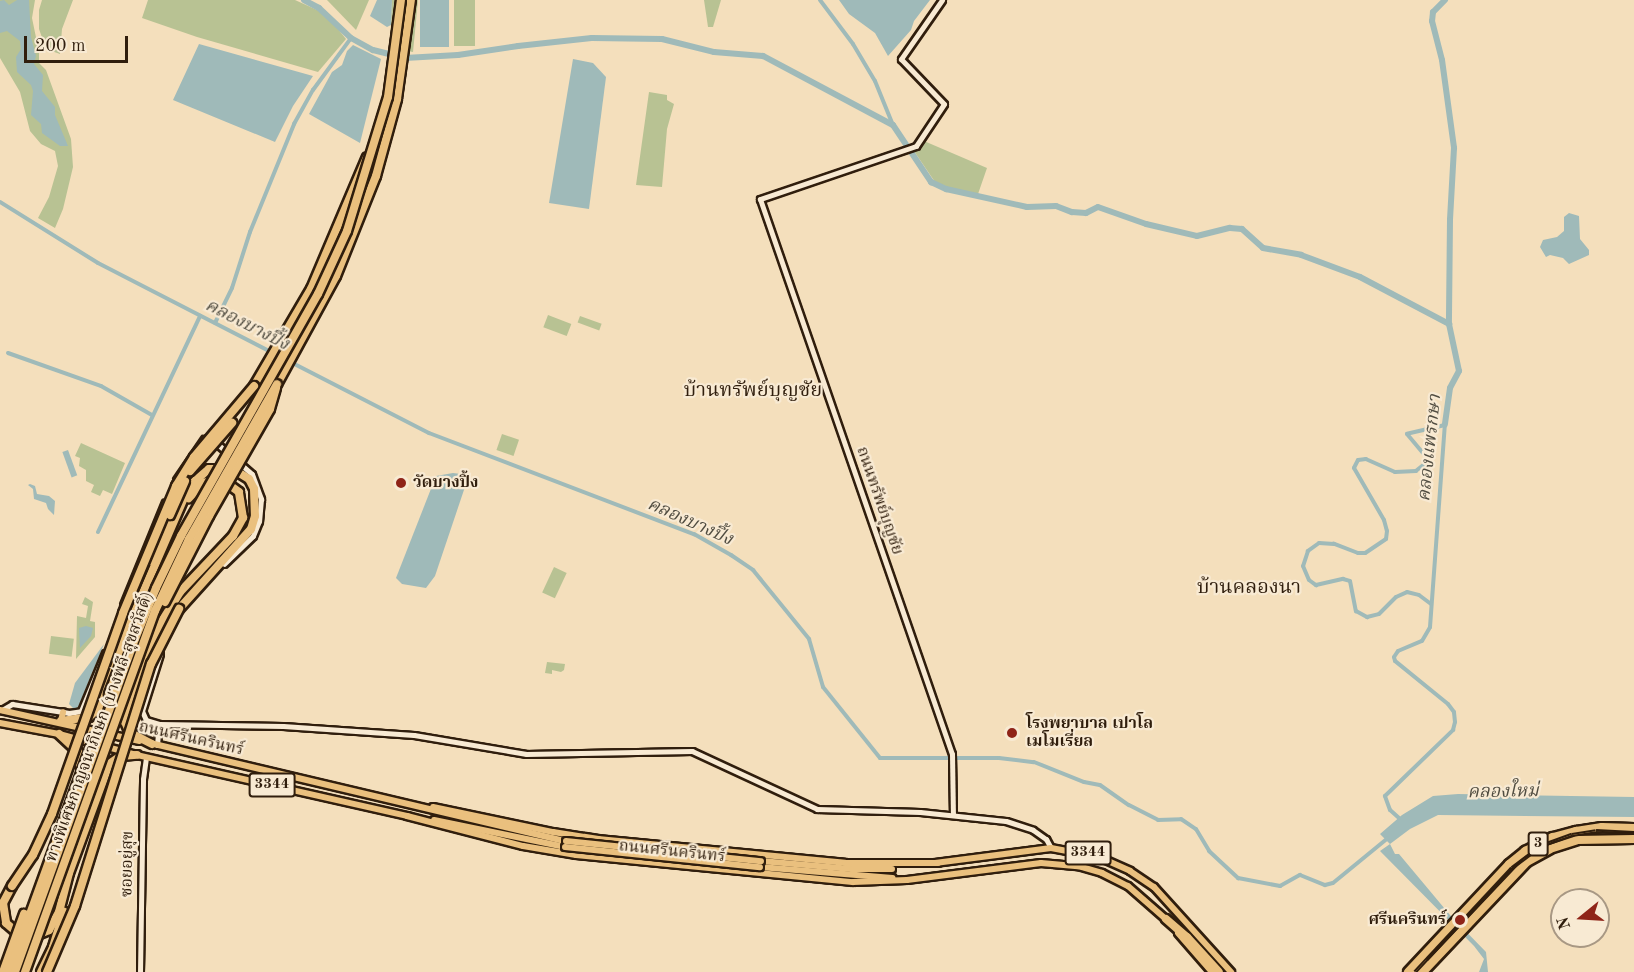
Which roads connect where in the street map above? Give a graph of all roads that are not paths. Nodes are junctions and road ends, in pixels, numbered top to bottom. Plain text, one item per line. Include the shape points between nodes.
1 (401, 0) edge
2 (411, 0) edge
3 (942, 0) edge
4 (378, 132) junction
5 (277, 384) junction
6 (254, 386) junction
7 (136, 614) junction
8 (120, 647) junction
9 (106, 651) junction
10 (142, 666) junction
11 (1, 710) edge
12 (63, 712) junction
13 (61, 721) junction
14 (0, 723) edge
15 (159, 724) junction
16 (59, 734) junction
17 (155, 744) junction
18 (137, 755) junction
19 (146, 757) junction
20 (410, 803) junction
21 (407, 816) junction
22 (953, 816) junction
23 (1634, 828) edge
24 (1634, 839) edge
25 (566, 844) junction
26 (642, 844) junction
27 (690, 848) junction
28 (1051, 848) junction
29 (74, 861) junction
30 (640, 862) junction
31 (938, 863) junction
32 (760, 864) junction
33 (689, 867) junction
34 (939, 876) junction
35 (1166, 920) joint
36 (1441, 952) junction
37 (1216, 971) edge
38 (3, 972) edge
39 (9, 972) edge
40 (15, 972) edge
41 (25, 972) edge
42 (41, 972) edge
43 (47, 972) edge
44 (140, 972) edge
45 (1231, 972) edge
46 (1408, 972) edge
47 (1415, 972) edge
48 (1422, 972) edge

1 - 4 highway, ทางพิเศษกาญจนาภิเษก (บางพลี-สุขสวัสดิ์), bridge via 393,69
2 - 5 highway, ทางพิเศษกาญจนาภิเษก (บางพลี-สุขสวัสดิ์) via 397,99 367,203 326,297
3 - 22 street, ถนนทรัพย์บุญชัย via 901,59 944,104 914,147 760,198 952,754
4 - 6 highway, bridge via 312,289
4 - 40 highway, ทางพิเศษกาญจนาภิเษก (บางพลี-สุขสวัสดิ์), bridge via 347,231 318,294 181,536 146,611
5 - 10 highway, bridge via 265,419 165,603
5 - 41 highway, ทางพิเศษกาญจนาภิเษก (บางพลี-สุขสวัสดิ์), bridge via 189,539 155,611
6 - 7 highway, bridge via 241,412 189,474 170,514
6 - 29 highway, bridge via 194,457 176,486 123,613 52,814 33,855 3,903 6,923 20,935 45,933 56,921
7 - 8 highway
7 - 10 highway via 192,493 209,481 232,485 243,502 241,525 180,592
7 - 39 highway, bridge
7 - 43 highway, bridge via 181,504 195,481 216,467 233,468 249,479 254,489 255,516 251,529 179,609 151,664 75,906
8 - 9 street
8 - 13 highway via 93,716
9 - 12 street via 84,709
9 - 15 street via 171,489 207,436 252,474 259,487 260,513 253,536 202,585 165,642 142,711 146,720
10 - 17 highway via 125,722 130,733
11 - 12 street via 12,704
11 - 13 main road, ถนนศรีนครินทร์ / 3344
12 - 13 main road
13 - 17 main road, ถนนศรีนครินทร์ / 3344
14 - 16 main road, ถนนศรีนครินทร์ / 3344
15 - 17 street
15 - 22 street via 283,726 414,735 526,754 692,751 817,809 884,809
16 - 18 main road, ถนนศรีนครินทร์ / 3344
16 - 38 highway, bridge via 78,752 80,765
17 - 20 main road, ถนนศรีนครินทร์ / 3344
18 - 19 main road, ถนนศรีนครินทร์ / 3344
18 - 29 highway via 121,756 109,764
19 - 21 main road, ถนนศรีนครินทร์ / 3344
19 - 44 street, ซอยอยู่สุข
20 - 25 main road, ถนนศรีนครินทร์ / 3344
20 - 26 main road, ถนนศรีนครินทร์ / 3344 via 553,832
21 - 25 main road, ถนนศรีนครินทร์ / 3344
21 - 30 main road, ถนนศรีนครินทร์ / 3344 via 534,848
22 - 28 street via 1019,824 1046,839
23 - 46 highway, 3 via 1576,831 1538,844 1509,864
24 - 36 highway, 3 via 1590,838 1544,852 1516,871
25 - 32 main road, ถนนศรีนครินทร์ / 3344, bridge
26 - 27 main road, ถนนศรีนครินทร์ / 3344
26 - 30 main road via 650,853
27 - 31 main road, ถนนศรีนครินทร์ / 3344 via 859,864
27 - 33 main road via 681,856
28 - 31 main road, ถนนศรีนครินทร์ / 3344
28 - 45 main road, ถนนศรีนครินทร์ / 3344 via 1099,857 1142,878 1166,898
29 - 42 highway via 53,947
30 - 33 main road, ถนนศรีนครินทร์ / 3344
31 - 32 main road, ถนนศรีนครินทร์ / 3344 via 893,869
32 - 34 main road, ถนนศรีนครินทร์ / 3344 via 867,877
33 - 34 main road, ถนนศรีนครินทร์ / 3344 via 840,881 893,882
34 - 35 main road, ถนนศรีนครินทร์ / 3344 via 1041,863 1078,866 1128,886
35 - 37 highway via 1187,937
36 - 47 highway
36 - 48 highway, 3

